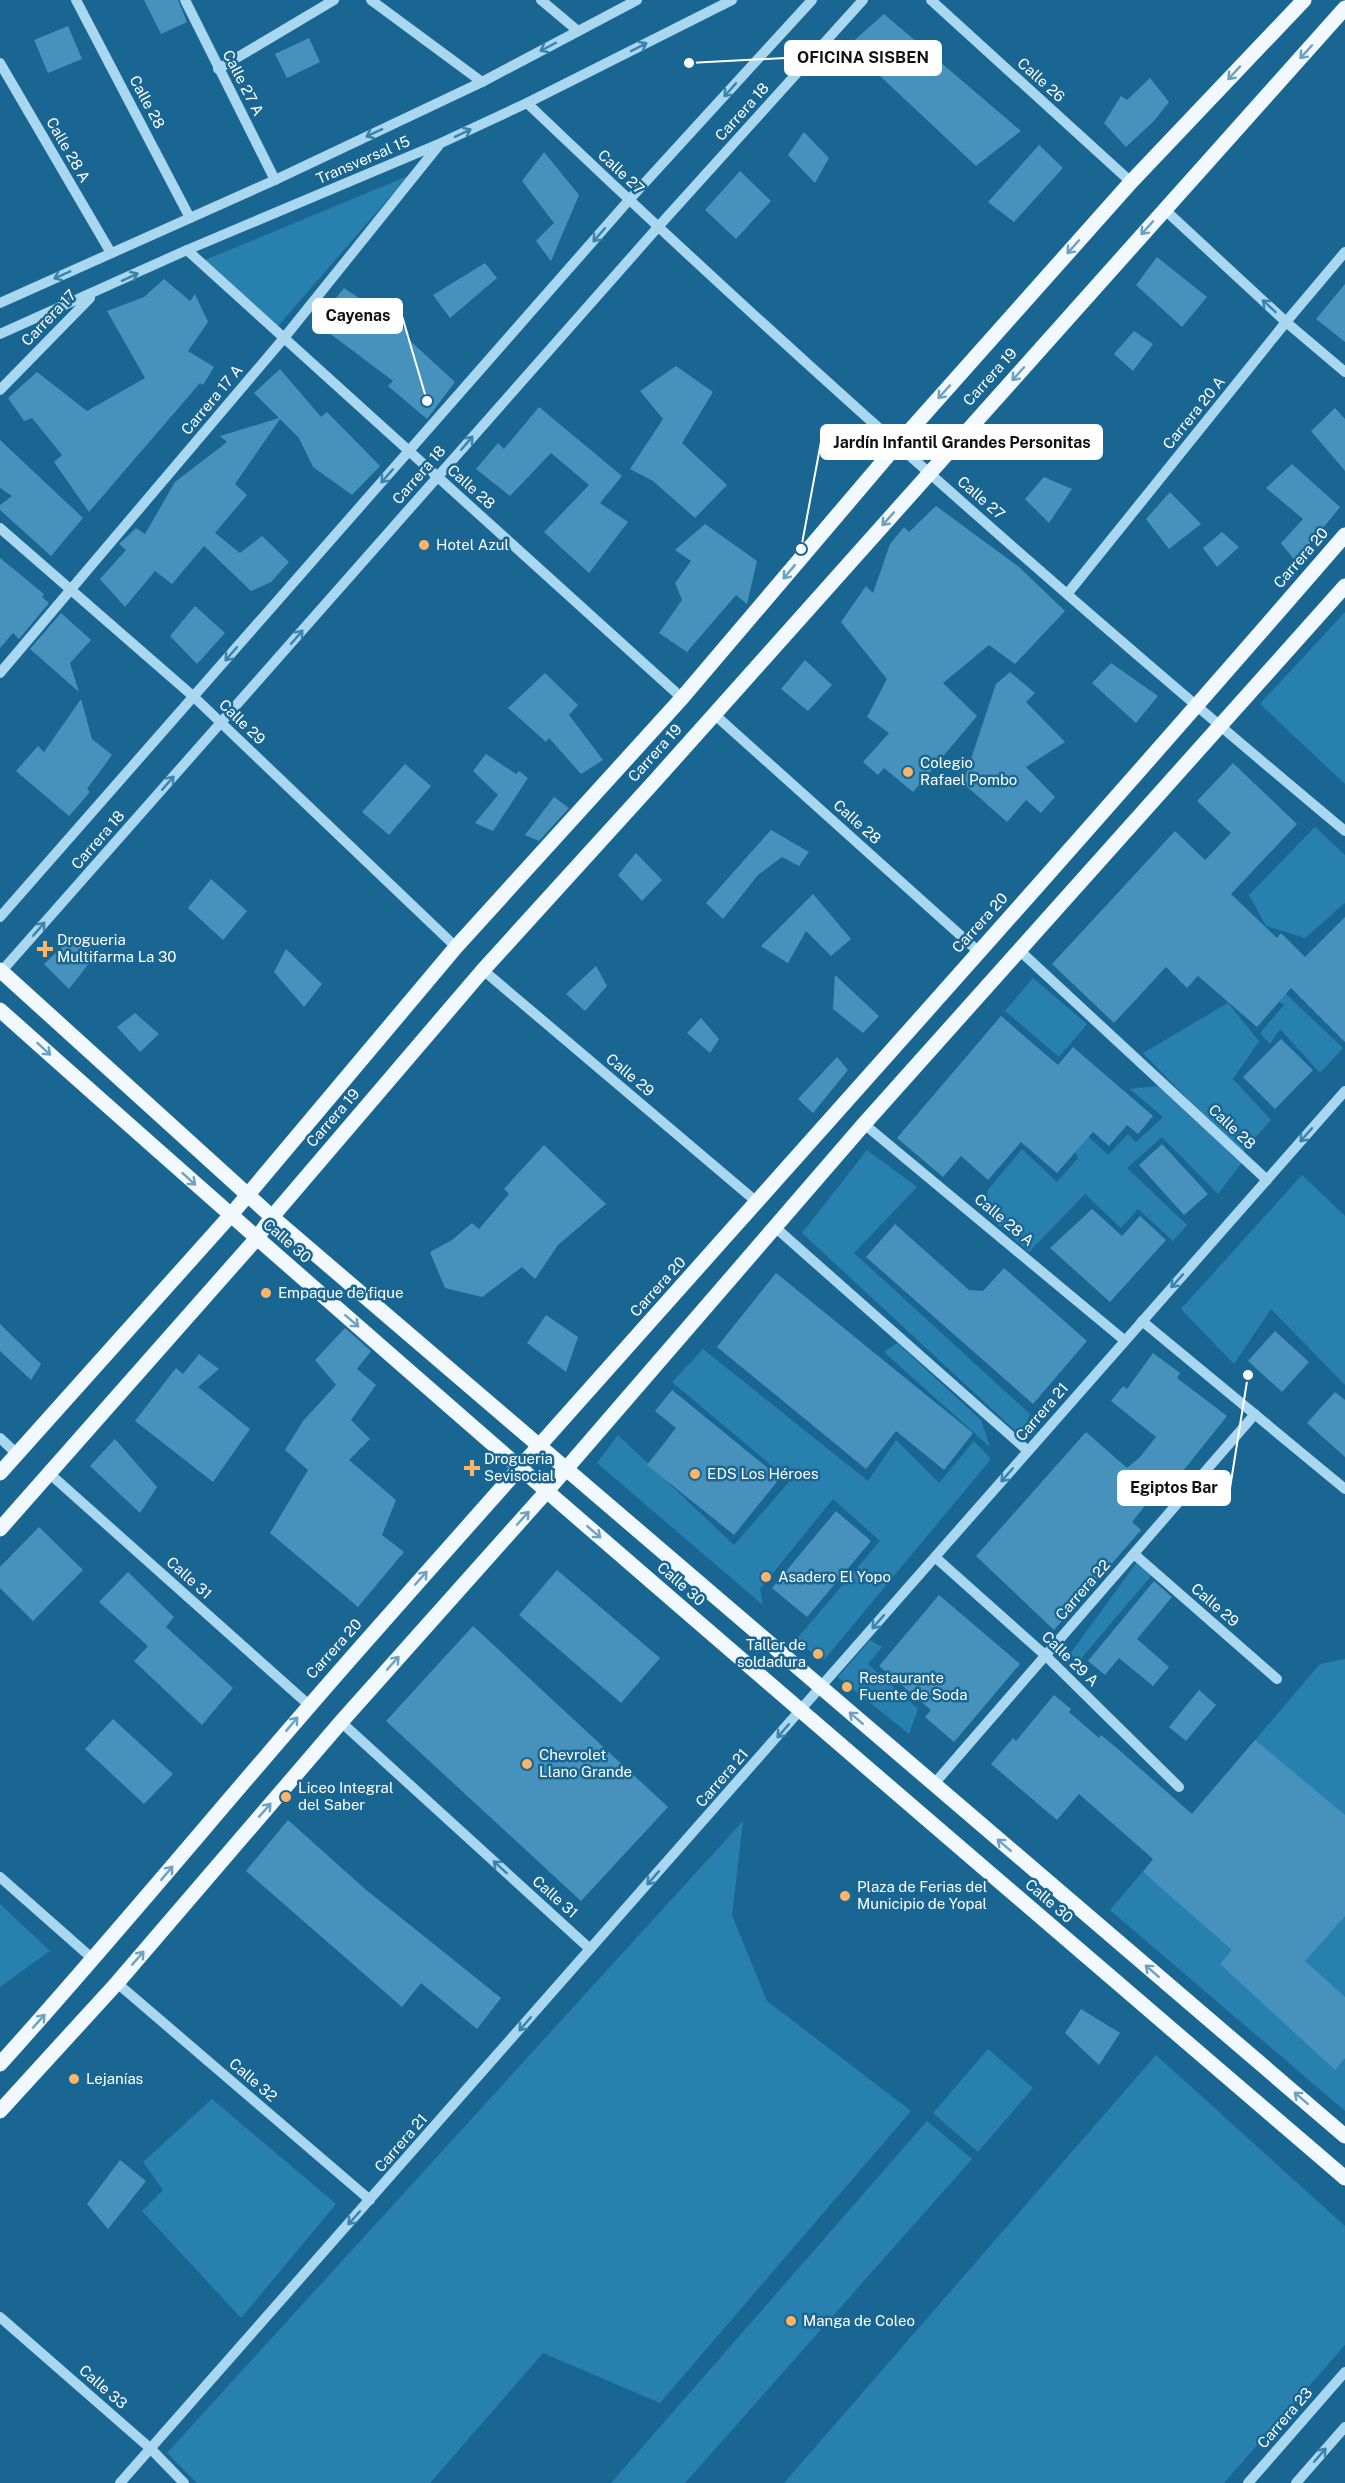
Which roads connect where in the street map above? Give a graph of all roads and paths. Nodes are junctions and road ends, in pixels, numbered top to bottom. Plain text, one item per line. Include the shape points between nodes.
1 (76, 0) edge
2 (185, 0) edge
3 (333, 0) edge
4 (371, 0) edge
5 (541, 0) edge
6 (637, 0) edge
7 (732, 0) edge
8 (812, 0) edge
9 (863, 0) edge
10 (931, 0) edge
11 (1304, 0) edge
12 (1345, 8) edge
13 (578, 31) junction
14 (1, 67) edge
15 (219, 69) junction
16 (482, 82) junction
17 (527, 103) junction
18 (441, 143) junction
19 (275, 180) junction
20 (1131, 182) junction
21 (629, 200) junction
22 (1164, 209) junction
23 (190, 218) junction
24 (658, 226) junction
25 (188, 250) junction
26 (1345, 252) edge
27 (111, 253) junction
28 (95, 293) junction
29 (0, 303) edge
30 (1286, 322) junction
31 (0, 334) edge
32 (284, 338) junction
33 (1345, 372) edge
34 (0, 390) edge
35 (897, 445) junction
36 (409, 451) junction
37 (929, 473) junction
38 (438, 477) junction
39 (0, 528) edge
40 (1345, 535) edge
41 (1345, 586) edge
42 (70, 590) junction
43 (1068, 593) junction
44 (0, 673) edge
45 (194, 697) junction
46 (682, 698) junction
47 (1198, 705) junction
48 (714, 714) junction
49 (221, 723) junction
50 (1219, 725) junction
51 (1345, 831) edge
52 (0, 917) edge
53 (456, 947) junction
54 (1018, 950) junction
55 (979, 952) junction
56 (483, 970) junction
57 (0, 971) edge
58 (0, 1010) edge
59 (1345, 1091) edge
60 (864, 1124) junction
61 (1267, 1180) junction
62 (248, 1196) junction
63 (758, 1203) junction
64 (230, 1216) junction
65 (272, 1217) junction
66 (776, 1228) junction
67 (256, 1238) junction
68 (1142, 1321) junction
69 (1124, 1340) junction
70 (1255, 1414) junction
71 (0, 1438) edge
72 (538, 1446) junction
73 (1028, 1451) junction
74 (17, 1454) junction
75 (519, 1468) junction
76 (565, 1468) junction
77 (0, 1473) edge
78 (50, 1474) junction
79 (1345, 1489) edge
80 (547, 1491) junction
81 (0, 1529) edge
82 (1134, 1554) junction
83 (935, 1557) junction
84 (1046, 1656) junction
85 (1277, 1679) dead end
86 (821, 1687) junction
87 (309, 1705) junction
88 (800, 1712) junction
89 (340, 1722) junction
90 (934, 1784) junction
91 (1179, 1786) dead end
92 (0, 1877) edge
93 (590, 1949) junction
94 (93, 1960) junction
95 (117, 1983) junction
96 (0, 2064) edge
97 (0, 2111) edge
98 (1345, 2136) edge
99 (1345, 2178) edge
100 (370, 2200) junction
101 (0, 2317) edge
102 (1345, 2372) edge
103 (1345, 2427) edge
104 (151, 2449) junction
105 (120, 2483) edge
106 (184, 2483) edge
107 (1248, 2483) edge
108 (1296, 2483) edge

1 - 23 street, Calle 28
2 - 15 street, Calle 27 A
3 - 15 street
4 - 16 street
5 - 13 street
6 - 13 street, Transversal 15
17 -> 7 street, Transversal 15
8 -> 21 street, Carrera 18
9 - 24 street, Carrera 18
10 - 20 street, Calle 26
11 -> 20 main road, Carrera 19
12 -> 22 main road, Carrera 19
13 -> 16 street, Transversal 15
14 - 27 street, Calle 28 A
15 - 19 street, Calle 27 A
16 -> 19 street, Transversal 15
18 -> 17 street, Transversal 15
17 - 21 street, Calle 27
18 - 25 street, Transversal 15
18 - 32 street, Carrera 17 A
19 - 23 street, Transversal 15
20 -> 35 main road, Carrera 19
21 - 24 street, Calle 27
21 -> 36 street, Carrera 18
30 -> 22 street
22 -> 37 main road, Carrera 19
23 - 27 street, Transversal 15
24 - 35 street, Calle 27
38 -> 24 street, Carrera 18
28 -> 25 street, Transversal 15
25 - 32 street, Calle 28
26 - 30 street, Carrera 20 A
27 -> 29 street, Transversal 15
28 - 31 street, Transversal 15
28 - 34 street, Carrera 17
30 - 33 street
30 - 43 street, Carrera 20 A
32 - 36 street, Calle 28
32 - 42 street, Carrera 17 A
35 - 37 street, Calle 27
35 -> 46 main road, Carrera 19
36 - 38 street, Calle 28
36 -> 45 street, Carrera 18
37 - 43 street, Calle 27
37 -> 48 main road, Carrera 19
38 - 46 street, Calle 28
49 -> 38 street, Carrera 18
39 - 42 street, Calle 29
40 - 47 main road, Carrera 20
41 - 50 main road
42 - 44 street, Carrera 17 A
42 - 45 street, Calle 29
43 - 47 street, Calle 27
45 - 49 street, Calle 29
45 - 52 street, Carrera 18
46 - 53 main road, Carrera 19
47 - 50 street, Calle 27
47 - 55 main road, Carrera 20
48 - 55 street, Calle 28
48 - 56 main road, Carrera 19
49 - 53 street, Calle 29
57 -> 49 street, Carrera 18
50 - 51 street, Calle 27
50 - 54 main road
53 - 62 main road, Carrera 19
54 - 60 main road
54 - 61 street, Calle 28
55 - 63 main road, Carrera 20
56 - 63 street, Calle 29
56 - 65 main road, Carrera 19
57 - 62 main road, Calle 30
58 -> 64 main road, Calle 30
59 -> 61 street, Carrera 21
60 - 66 main road
60 - 69 street, Calle 28 A
61 -> 68 street, Carrera 21
62 - 64 main road, Carrera 19
62 - 65 main road, Calle 30
63 - 72 main road, Carrera 20
64 - 67 main road, Calle 30
64 - 74 main road, Carrera 19
65 - 67 main road, Carrera 19
65 - 72 main road, Calle 30
66 - 73 street
66 - 76 main road
67 -> 75 main road, Calle 30
67 - 78 main road, Carrera 19
68 - 69 street, Carrera 21
68 - 70 street
69 - 73 street, Carrera 21
70 - 79 street
70 - 82 street, Carrera 22
71 - 74 street
72 - 75 main road, Carrera 20
72 - 76 main road, Calle 30
73 -> 83 street, Carrera 21
74 - 77 main road, Carrera 19
75 - 80 main road, Calle 30
87 -> 75 main road, Carrera 20
76 - 80 main road
76 - 86 main road, Calle 30
78 - 81 main road, Carrera 19
78 - 87 street, Calle 31
80 -> 88 main road, Calle 30
89 -> 80 main road
82 - 84 street, Carrera 22
82 - 85 street, Calle 29
83 - 84 street, Calle 29 A
83 -> 86 street, Carrera 21
84 - 90 street, Carrera 22
84 - 91 street, Calle 29 A
86 - 88 street, Carrera 21
90 -> 86 main road, Calle 30
94 -> 87 main road, Carrera 20
88 -> 93 street, Carrera 21
88 - 99 main road, Calle 30
93 -> 89 street, Calle 31
95 -> 89 main road
98 -> 90 main road, Calle 30
92 - 94 street
93 -> 100 street, Carrera 21
96 -> 94 main road, Carrera 20
95 - 97 main road
95 - 100 street, Calle 32
100 -> 104 street, Carrera 21
101 - 104 street, Calle 33
102 - 107 street, Carrera 23
108 -> 103 street
104 - 105 street, Carrera 21
104 - 106 street, Calle 33

